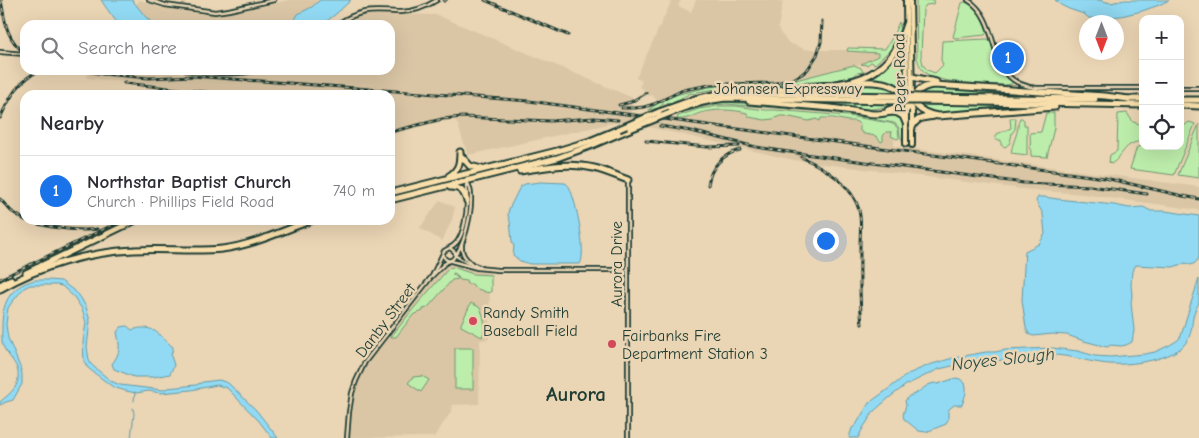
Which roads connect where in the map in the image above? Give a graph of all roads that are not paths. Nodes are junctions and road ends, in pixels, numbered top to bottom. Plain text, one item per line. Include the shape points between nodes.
1 (150, 0) edge
2 (274, 0) edge
3 (437, 0) edge
4 (901, 0) edge
5 (906, 0) edge
6 (910, 0) edge
7 (968, 0) edge
8 (906, 8) junction
9 (345, 20) edge
10 (906, 24) junction
11 (0, 52) edge
12 (20, 54) edge
13 (912, 76) junction
14 (837, 84) junction
15 (907, 85) joint
16 (946, 85) junction
17 (1139, 88) edge
18 (1184, 88) edge
19 (1199, 88) edge
20 (726, 94) junction
21 (909, 98) junction
22 (714, 99) junction
23 (897, 99) junction
24 (920, 99) junction
25 (1129, 99) junction
26 (1139, 99) edge
27 (1184, 100) edge
28 (1199, 100) edge
29 (1102, 105) junction
30 (1139, 105) edge
31 (1184, 105) edge
32 (1199, 106) edge
33 (909, 110) junction
34 (868, 112) junction
35 (938, 116) junction
36 (906, 123) junction
37 (912, 128) junction
38 (906, 144) dead end
39 (912, 145) dead end
40 (490, 168) junction
41 (484, 176) junction
42 (467, 179) junction
43 (440, 180) junction
44 (628, 180) joint
45 (439, 187) junction
46 (395, 192) edge
47 (395, 199) edge
48 (467, 201) junction
49 (126, 225) edge
50 (299, 225) edge
51 (462, 243) junction
52 (450, 248) junction
53 (443, 254) junction
54 (456, 255) junction
55 (450, 261) junction
56 (471, 264) junction
57 (481, 267) junction
58 (627, 270) junction
59 (432, 276) junction
60 (0, 286) edge
61 (347, 438) edge
62 (628, 438) edge

1 - 2 street via 215,12
3 - 9 street via 411,11 360,13
4 - 8 main road
5 - 8 main road, Peger Road
6 - 13 main road, Peger Road
7 - 17 street via 988,24 1002,68 1019,83 1037,88
8 - 10 main road, Peger Road
10 - 14 highway via 898,45 884,64 862,78
10 - 15 main road, Peger Road
11 - 12 street
13 - 16 highway
13 - 21 main road, Peger Road
14 - 20 highway
14 - 21 highway via 885,83
15 - 21 highway
16 - 21 highway via 922,87
16 - 25 highway
18 - 19 street
20 - 23 highway, Johansen Expressway
20 - 40 highway, Johansen Expressway, bridge via 695,99 572,147
21 - 33 highway
21 - 34 highway via 892,109
21 - 35 highway via 924,112
22 - 23 highway, Johansen Expressway
22 - 34 highway
22 - 41 highway, Johansen Expressway, bridge via 696,103 567,155
23 - 24 highway, Johansen Expressway, bridge
24 - 25 highway, Johansen Expressway
24 - 29 highway, Johansen Expressway
25 - 26 highway, Johansen Expressway
27 - 28 highway
29 - 30 highway, Johansen Expressway
29 - 35 highway
31 - 32 highway
33 - 36 main road, Peger Road
33 - 37 main road, Peger Road
34 - 36 highway via 896,112
35 - 37 highway via 918,119
36 - 38 main road, Peger Road
37 - 39 main road, Peger Road
40 - 42 highway, Johansen Expressway
40 - 43 highway via 472,167 461,154 456,170
41 - 42 highway, Johansen Expressway
41 - 44 highway via 569,165 594,168
42 - 43 highway, Johansen Expressway
42 - 45 highway, Johansen Expressway
42 - 48 street
42 - 51 street via 470,214
43 - 46 highway, Johansen Expressway
44 - 58 street, Aurora Drive
45 - 47 highway, Johansen Expressway
45 - 48 highway via 459,188
48 - 52 street via 459,240
49 - 60 highway
50 - 60 highway via 229,248 135,250 81,257
51 - 54 street
51 - 56 street via 463,255
52 - 53 street
52 - 54 street
53 - 55 street via 445,260
53 - 59 street, Danby Street
54 - 55 street
54 - 56 street
55 - 57 street
55 - 59 street, Danby Street
56 - 57 street
57 - 58 street via 498,270
58 - 62 street, Aurora Drive
59 - 61 street, Danby Street via 365,362 352,393

